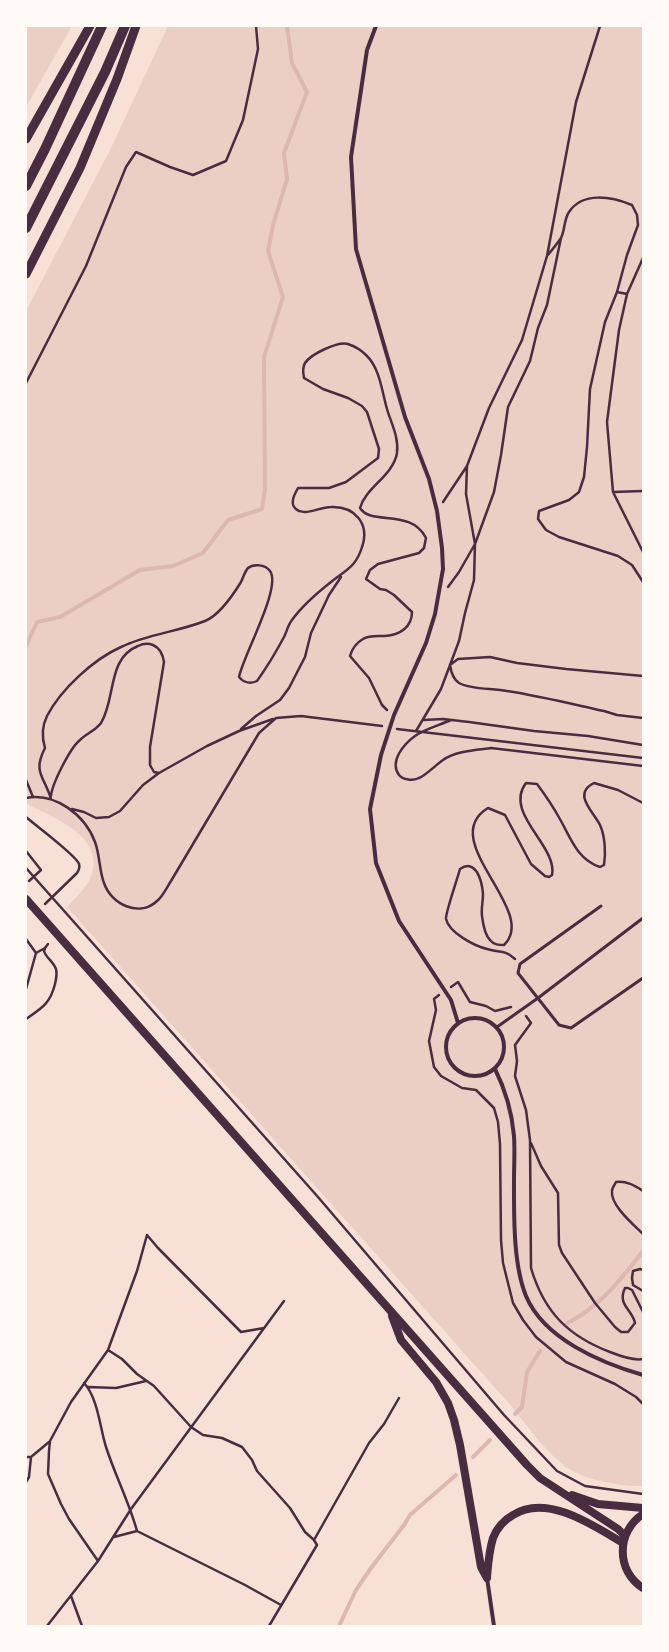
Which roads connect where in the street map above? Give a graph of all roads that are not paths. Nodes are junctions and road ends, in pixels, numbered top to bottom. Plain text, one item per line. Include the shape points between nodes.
1 (90, 26) edge
2 (102, 26) edge
3 (125, 26) edge
4 (136, 26) edge
5 (376, 26) edge
6 (26, 139) edge
7 (26, 186) edge
8 (26, 228) edge
9 (26, 274) edge
10 (26, 899) edge
11 (601, 906) dead end
12 (643, 918) edge
13 (643, 978) edge
14 (538, 998) junction
15 (458, 1023) junction
16 (497, 1026) junction
17 (495, 1069) junction
18 (391, 1312) junction
19 (643, 1375) edge
20 (559, 1490) junction
21 (643, 1508) edge
22 (643, 1514) edge
23 (624, 1540) junction
24 (487, 1578) junction
25 (643, 1588) edge
26 (494, 1626) edge

1 - 6 highway
2 - 7 highway
3 - 8 highway via 106,72
4 - 9 highway via 80,168
5 - 15 street via 367,50 350,157 356,249 405,417 429,479 437,511 443,570 426,643 389,727 370,809 376,863 399,920 451,1000
10 - 18 main road
11 - 14 lane via 520,964 518,973
12 - 14 lane
13 - 14 lane via 571,1028 559,1025
14 - 16 lane
15 - 16 street via 478,1017
15 - 17 street via 448,1035 445,1050 450,1064 461,1073 474,1077 485,1075
16 - 17 street via 503,1036 504,1048 502,1060
17 - 19 street via 505,1091 514,1135 517,1262 526,1295 537,1316 571,1345 597,1359
18 - 20 main road via 527,1465 540,1478
18 - 24 main road via 401,1340 436,1382 448,1403 460,1445 481,1566
20 - 21 main road via 598,1504
20 - 23 main road via 612,1525
22 - 23 main road via 630,1527
23 - 24 main road via 557,1510 532,1508 518,1511 506,1518 494,1537
23 - 25 main road via 624,1566 632,1580
24 - 26 street

